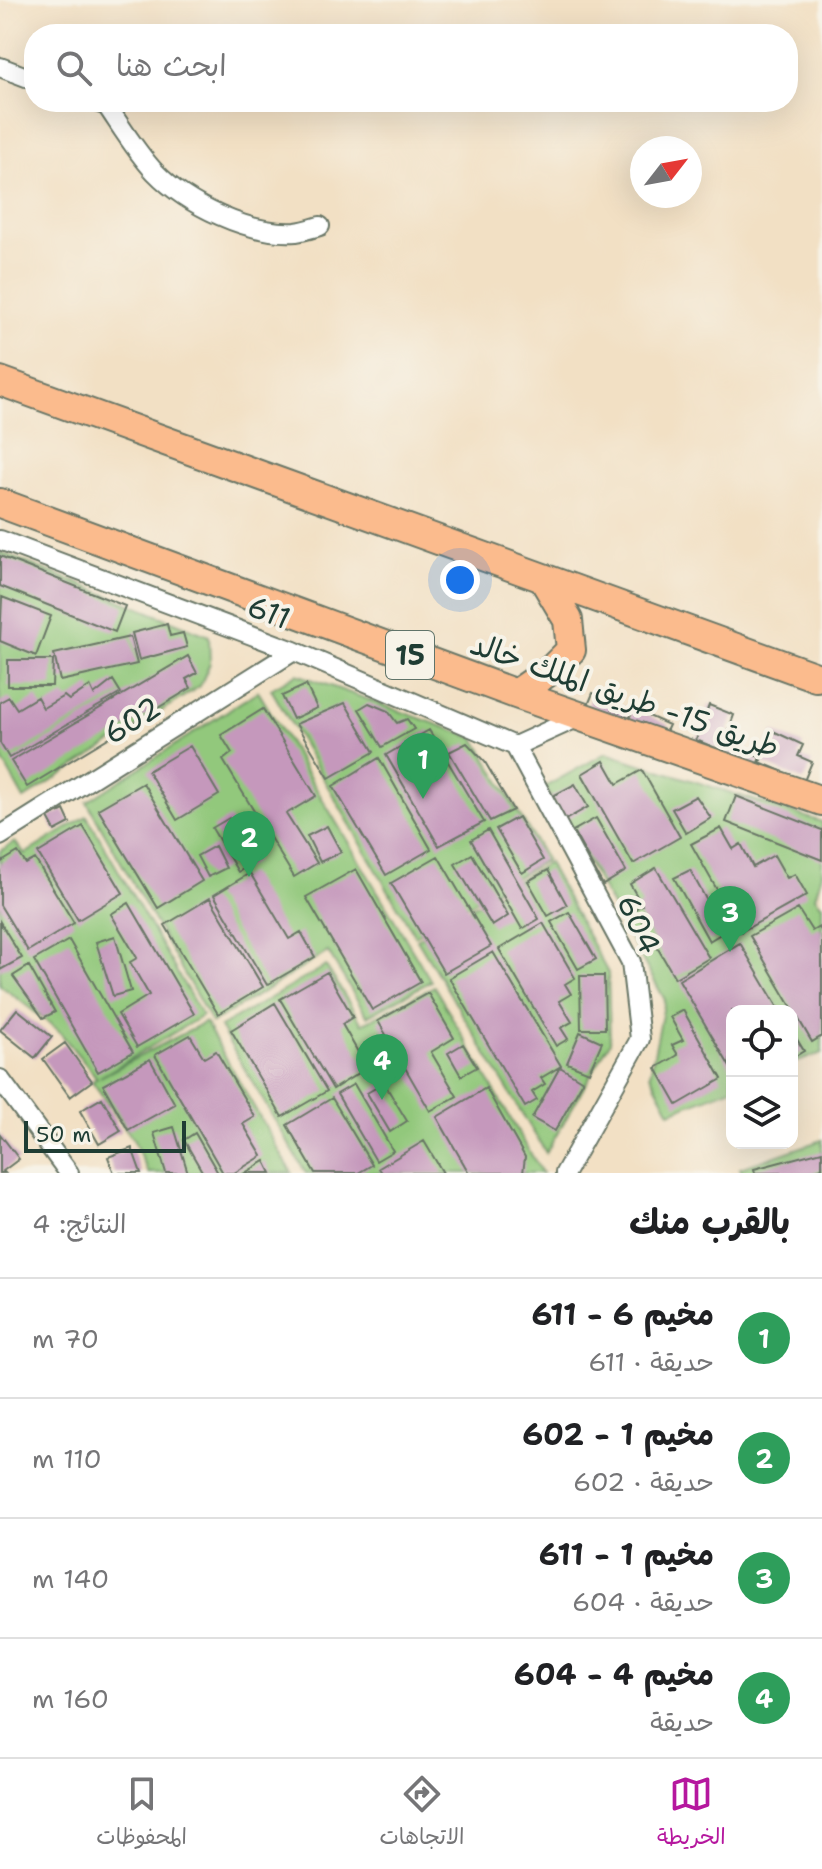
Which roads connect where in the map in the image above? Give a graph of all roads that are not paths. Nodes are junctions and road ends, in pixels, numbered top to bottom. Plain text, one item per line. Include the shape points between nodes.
1 (0, 67) edge
2 (24, 76) edge
3 (111, 112) edge
4 (320, 226) dead end
5 (0, 381) edge
6 (0, 503) edge
7 (0, 540) edge
8 (543, 578) junction
9 (294, 651) junction
10 (816, 677) dead end
11 (516, 694) junction
12 (581, 716) junction
13 (515, 746) junction
14 (822, 801) edge
15 (0, 836) edge
16 (0, 1079) edge
17 (69, 1173) edge
18 (565, 1173) edge

1 - 2 street
3 - 4 street via 156,172 212,212 238,223 295,232
5 - 8 main road
6 - 11 main road, طريق 15- طريق الملك خالد / 15
7 - 9 street, 611
8 - 10 main road
8 - 11 main road via 568,620 571,650
9 - 13 street, 611
9 - 15 street, 602
11 - 12 main road, طريق 15- طريق الملك خالد / 15
12 - 13 street
12 - 14 main road, طريق 15- طريق الملك خالد / 15
13 - 18 street, 604 via 631,962 640,1039
16 - 17 street

